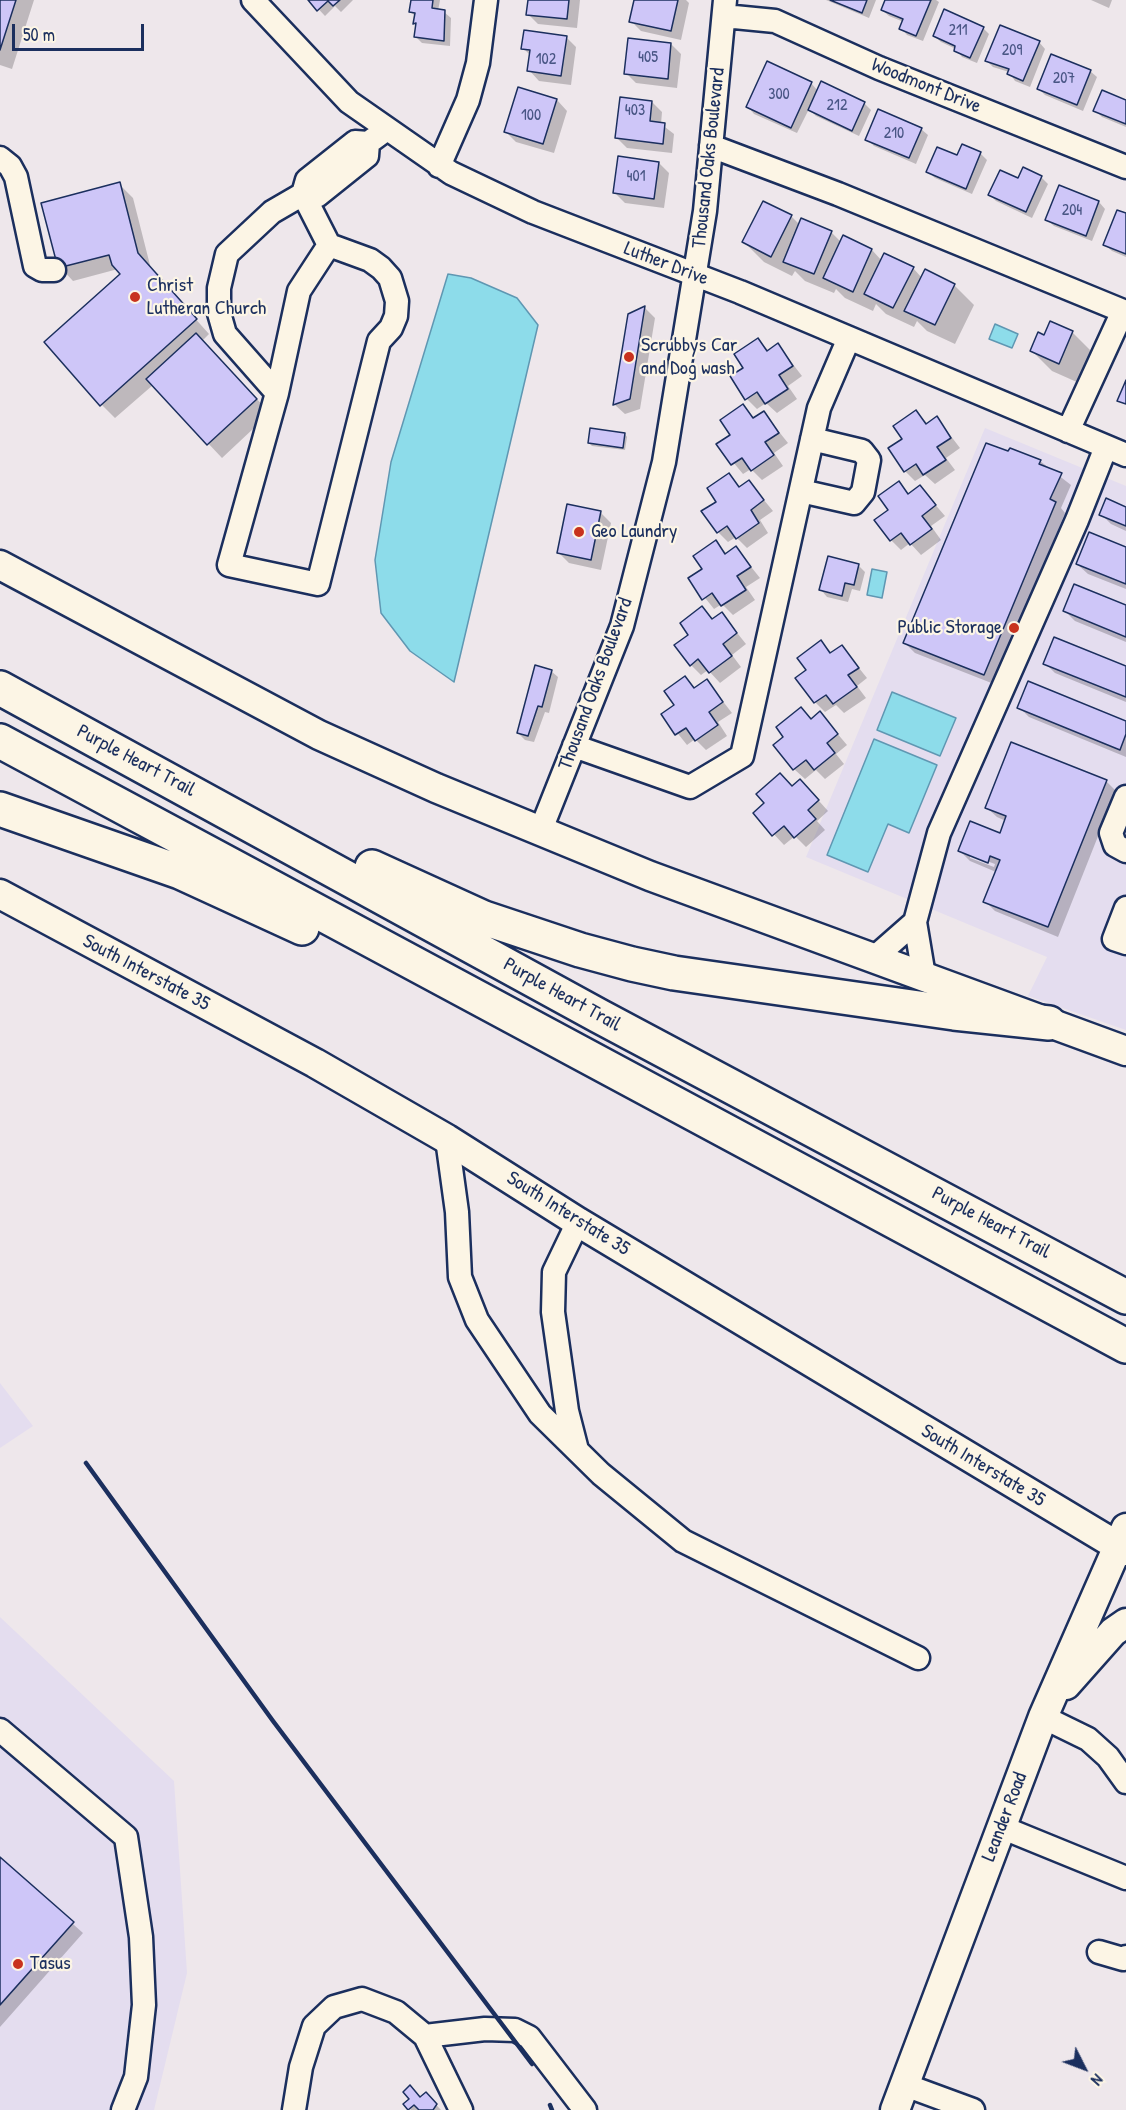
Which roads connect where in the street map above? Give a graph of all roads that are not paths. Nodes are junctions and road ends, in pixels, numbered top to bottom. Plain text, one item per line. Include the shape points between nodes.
1 (253, 0) edge
2 (486, 0) edge
3 (725, 8) edge
4 (387, 129) junction
5 (711, 146) junction
6 (0, 158) edge
7 (439, 166) junction
8 (1126, 167) edge
9 (303, 194) junction
10 (329, 245) junction
11 (54, 270) dead end
12 (695, 275) junction
13 (1125, 311) edge
14 (849, 338) junction
15 (278, 393) junction
16 (1068, 431) junction
17 (812, 439) junction
18 (1116, 451) edge
19 (801, 491) junction
20 (0, 565) edge
21 (0, 688) edge
22 (0, 741) edge
23 (574, 746) junction
24 (158, 773) junction
25 (1126, 797) edge
26 (0, 809) edge
27 (540, 832) junction
28 (1126, 851) edge
29 (0, 894) edge
30 (1126, 908) edge
31 (915, 922) junction
32 (1126, 943) edge
33 (874, 958) junction
34 (924, 976) junction
35 (1049, 1023) junction
36 (1126, 1051) edge
37 (447, 1139) junction
38 (829, 1187) junction
39 (969, 1211) junction
40 (578, 1222) junction
41 (1126, 1278) edge
42 (1126, 1297) edge
43 (1126, 1346) edge
44 (577, 1451) junction
45 (1124, 1542) edge
46 (1126, 1623) edge
47 (918, 1658) dead end
48 (1046, 1710) junction
49 (0, 1730) edge
50 (1126, 1782) edge
51 (1001, 1827) junction
52 (1126, 1878) edge
53 (1099, 1952) dead end
54 (1126, 1957) edge
55 (425, 2036) junction
56 (900, 2097) edge
57 (123, 2110) edge
58 (294, 2110) edge
59 (461, 2110) edge
60 (585, 2110) edge
61 (973, 2110) edge

1 - 4 street, Luther Drive via 349,102
2 - 7 street via 478,63 468,100
3 - 5 street, Thousand Oaks Boulevard
3 - 8 street, Woodmont Drive via 775,21 879,68
4 - 7 street, Luther Drive
4 - 9 street via 368,143 367,156 317,196
5 - 12 street, Thousand Oaks Boulevard
5 - 13 street
6 - 11 street via 16,177 35,266
7 - 12 street, Luther Drive via 533,212
9 - 10 street
9 - 15 street via 272,212 227,254 219,288 219,313 225,334
10 - 15 street via 299,291
10 - 15 street via 381,268 390,278 397,301 391,328 379,341 318,584 229,565
12 - 14 street, Luther Drive
12 - 23 street, Thousand Oaks Boulevard via 664,462 632,588 622,626
13 - 16 street
14 - 16 street, Luther Drive
14 - 17 street via 819,408
16 - 18 street, Luther Drive
17 - 19 street
17 - 19 street via 862,451 869,460 863,492 854,503
18 - 31 street via 1077,520 939,833
19 - 23 street via 742,756 690,787
20 - 27 main road via 319,735
21 - 24 highway, Purple Heart Trail
22 - 38 highway
23 - 27 street, Thousand Oaks Boulevard
24 - 35 highway via 208,780 427,893 484,918 580,950 685,974
24 - 39 highway, Purple Heart Trail via 599,1016
25 - 28 street via 1111,833 1115,845
26 - 38 highway via 162,865 240,898 648,1110
27 - 33 main road
29 - 37 main road, South Interstate 35 via 315,1063
30 - 32 street via 1114,939
31 - 33 street
31 - 34 street
33 - 34 main road
34 - 35 main road
35 - 36 main road
37 - 40 main road, South Interstate 35
37 - 44 street via 457,1212 460,1278 477,1320 540,1414
38 - 43 highway
39 - 41 highway
39 - 42 highway, Purple Heart Trail
40 - 44 street via 554,1272 553,1311 567,1411
40 - 45 main road, South Interstate 35
44 - 47 street via 683,1540
45 - 48 main road, Leander Road
46 - 48 main road via 1113,1632
48 - 50 street via 1108,1757
48 - 51 main road, Leander Road
49 - 57 street via 126,1837 141,1937 144,2005 136,2077
51 - 52 street
51 - 56 main road, Leander Road
53 - 54 street
55 - 58 street via 396,2012 362,2000 334,2007 314,2026 301,2067
55 - 59 street
55 - 60 street via 515,2030 529,2037
56 - 61 street

